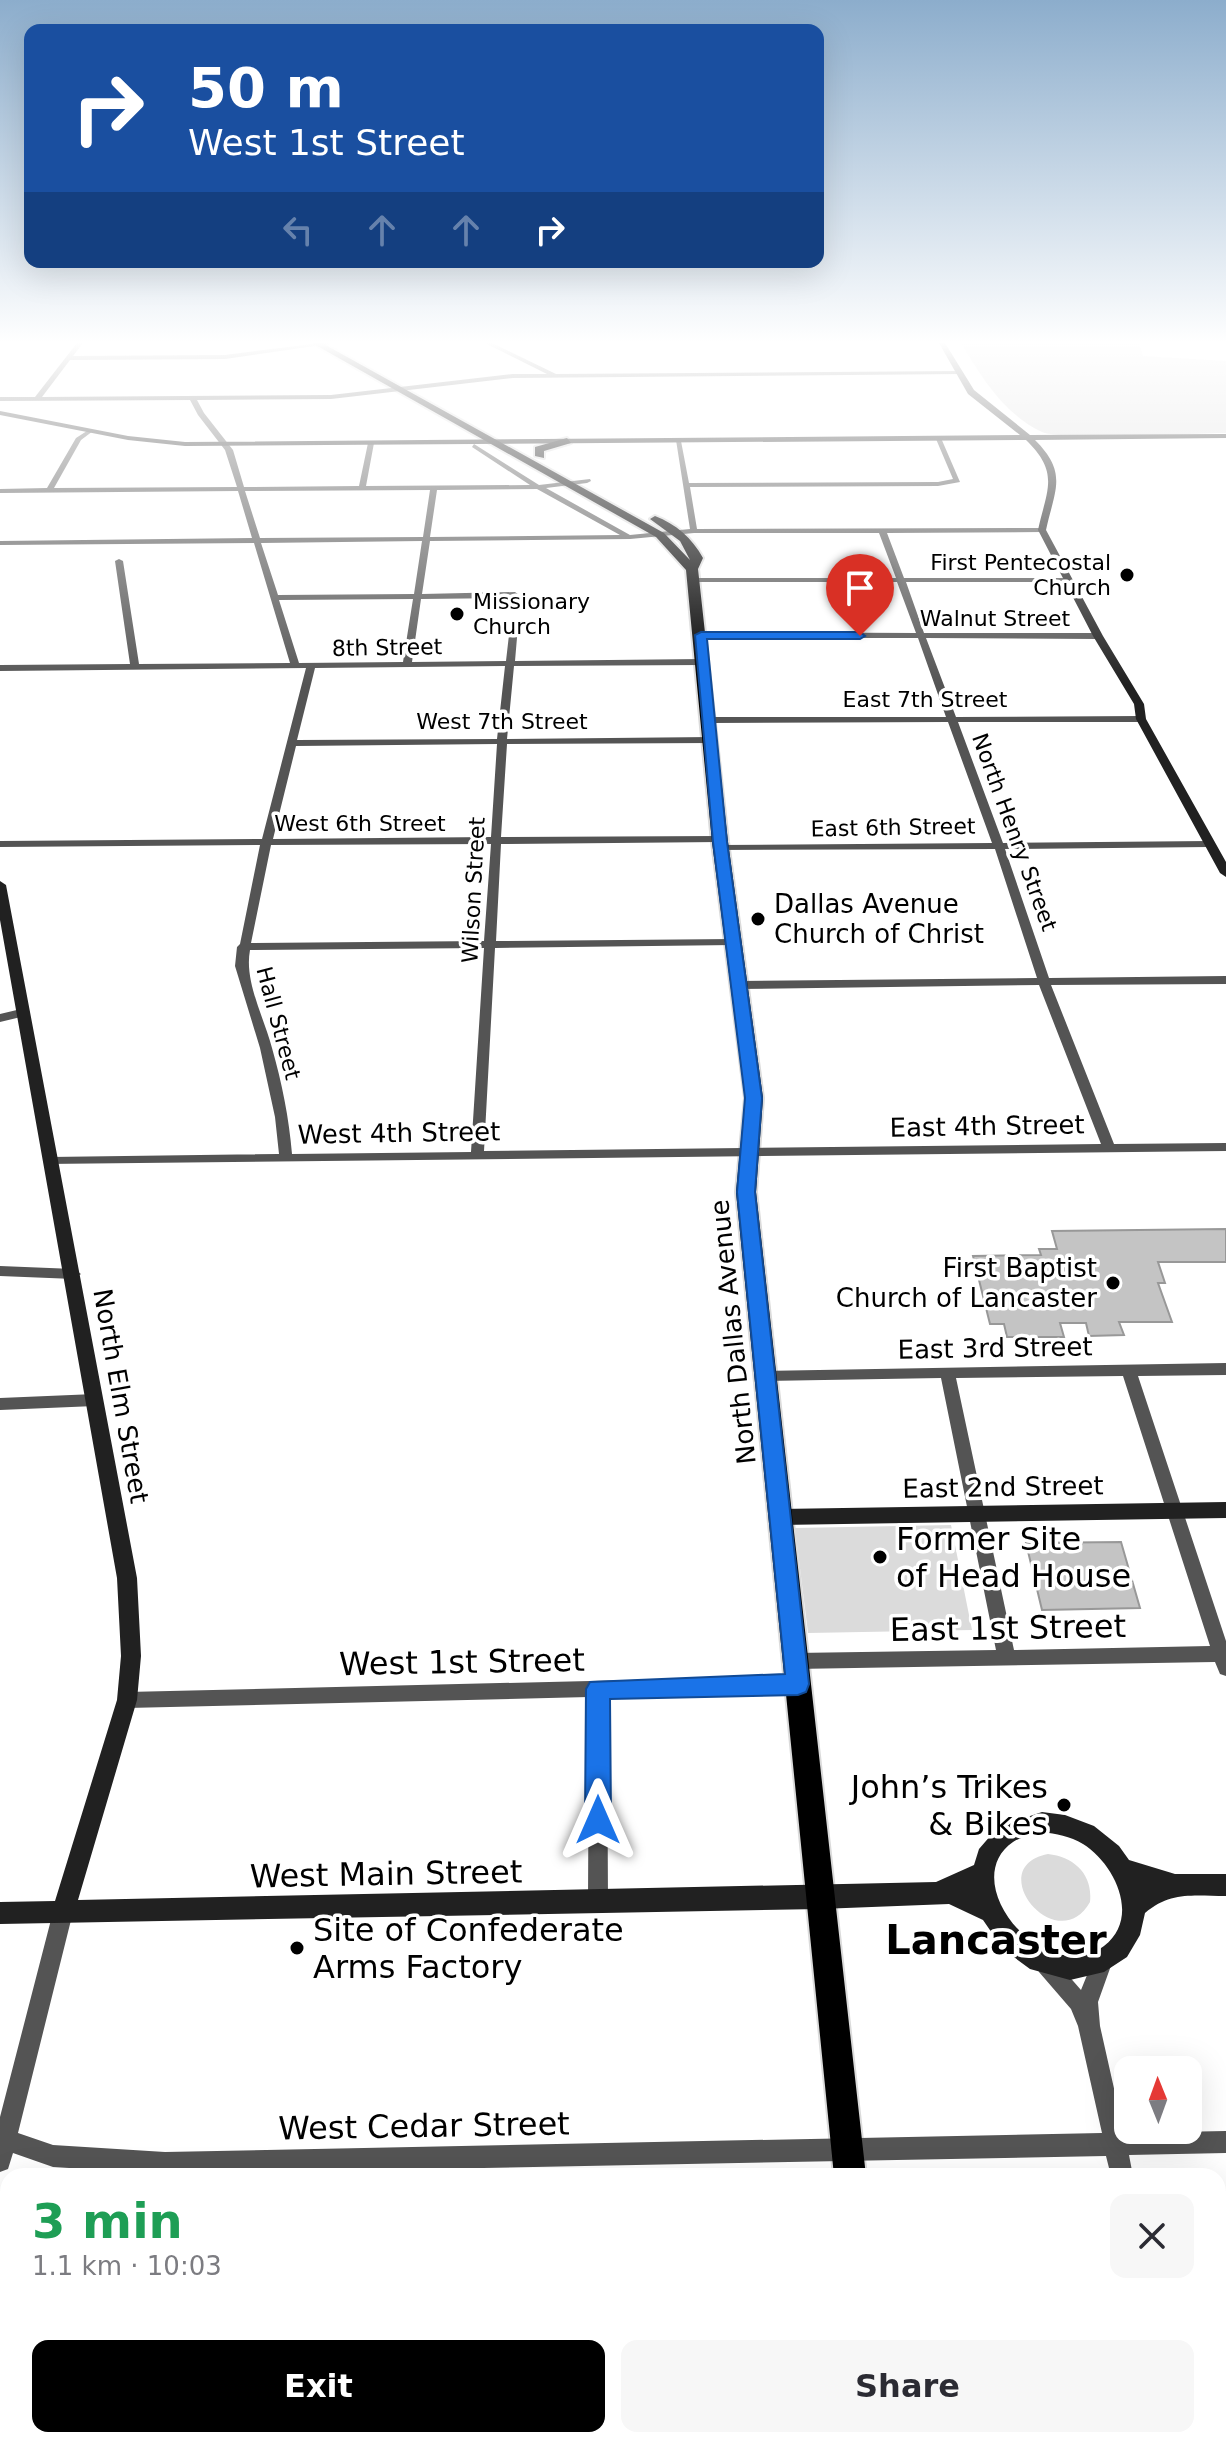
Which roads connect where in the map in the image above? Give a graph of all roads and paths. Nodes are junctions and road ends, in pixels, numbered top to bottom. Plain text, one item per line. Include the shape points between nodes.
1 (69, 457) edge
2 (232, 457) edge
3 (369, 457) edge
4 (492, 457) edge
5 (519, 457) edge
6 (542, 457) edge
7 (681, 457) edge
8 (947, 457) edge
9 (1045, 457) edge
10 (587, 481) junction
11 (571, 485) junction
12 (686, 485) junction
13 (538, 487) junction
14 (434, 488) junction
15 (362, 489) junction
16 (243, 490) junction
17 (0, 491) edge
18 (49, 491) junction
19 (882, 530) junction
20 (1042, 530) junction
21 (694, 531) junction
22 (678, 532) junction
23 (660, 535) junction
24 (630, 537) junction
25 (427, 538) junction
26 (257, 540) junction
27 (0, 543) edge
28 (119, 561) dead end
29 (694, 575) junction
30 (1068, 580) junction
31 (899, 581) junction
32 (515, 595) dead end
33 (275, 598) junction
34 (417, 598) junction
35 (514, 626) dead end
36 (701, 635) junction
37 (920, 636) junction
38 (1098, 636) junction
39 (703, 662) junction
40 (510, 663) junction
41 (407, 664) junction
42 (295, 665) junction
43 (311, 666) junction
44 (135, 667) junction
45 (0, 668) edge
46 (951, 719) junction
47 (1141, 719) junction
48 (711, 730) junction
49 (502, 741) junction
50 (293, 743) junction
51 (495, 843) junction
52 (0, 844) edge
53 (266, 844) junction
54 (720, 844) junction
55 (1209, 844) junction
56 (999, 846) junction
57 (1226, 873) edge
58 (0, 885) edge
59 (734, 942) junction
60 (491, 944) junction
61 (243, 947) junction
62 (1226, 980) edge
63 (1044, 982) junction
64 (738, 985) junction
65 (21, 1013) junction
66 (0, 1018) edge
67 (1226, 1147) edge
68 (1109, 1148) junction
69 (749, 1154) junction
70 (477, 1156) junction
71 (286, 1158) junction
72 (50, 1161) junction
73 (0, 1271) edge
74 (74, 1274) junction
75 (1226, 1369) edge
76 (1129, 1371) junction
77 (947, 1372) junction
78 (765, 1375) junction
79 (95, 1400) junction
80 (0, 1404) edge
81 (1226, 1510) edge
82 (1175, 1511) junction
83 (977, 1514) junction
84 (780, 1517) junction
85 (1007, 1658) junction
86 (795, 1661) junction
87 (1224, 1661) edge
88 (798, 1684) junction
89 (598, 1689) junction
90 (127, 1700) junction
91 (1123, 1869) junction
92 (983, 1873) junction
93 (1177, 1885) junction
94 (1226, 1885) edge
95 (937, 1893) junction
96 (820, 1898) junction
97 (598, 1902) junction
98 (1134, 1907) junction
99 (989, 1911) junction
100 (63, 1912) junction
101 (0, 1913) edge
102 (1103, 1960) junction
103 (1042, 1961) junction
104 (1089, 2026) junction
105 (1226, 2142) edge
106 (1115, 2145) junction
107 (2, 2150) edge
108 (848, 2163) edge
109 (1120, 2168) edge

1 - 18 street
2 - 16 street
3 - 15 street
4 - 13 street
5 - 11 main road
6 - 10 main road
7 - 12 street
8 - 12 street via 957,480 938,484
9 - 20 street via 1054,476
10 - 11 street
10 - 22 main road
11 - 13 street
11 - 23 main road
12 - 21 street
13 - 14 street
13 - 24 street
14 - 15 street
14 - 25 street
15 - 16 street
16 - 18 street
16 - 26 street
17 - 18 street
19 - 20 street
19 - 21 street
19 - 31 street, North Henry Street
20 - 30 street
21 - 22 street
22 - 23 street
22 - 29 main road, North Dallas Avenue via 697,558
23 - 24 street
23 - 29 main road
24 - 25 street
25 - 26 street
25 - 34 street
26 - 27 street
26 - 33 street
28 - 44 street
29 - 31 street
29 - 36 main road, North Dallas Avenue
30 - 31 street
30 - 38 street
31 - 37 street, North Henry Street
32 - 34 street
33 - 34 street
33 - 42 street
34 - 41 street
35 - 40 street, Wilson Street
36 - 37 street, Walnut Street
36 - 39 main road, North Dallas Avenue
37 - 38 street, Walnut Street
37 - 46 street, North Henry Street
38 - 47 street via 1139,704
39 - 40 street, 8th Street
39 - 48 main road, North Dallas Avenue
40 - 41 street, 8th Street
40 - 49 street, Wilson Street
41 - 43 street, 8th Street
42 - 43 street, 8th Street
42 - 44 street, 8th Street
43 - 50 street, Hall Street
44 - 45 street, 8th Street
46 - 47 street, East 7th Street
46 - 48 street, East 7th Street
46 - 56 street, North Henry Street
47 - 55 street
48 - 49 street, West 7th Street
48 - 54 main road, North Dallas Avenue
49 - 50 street, West 7th Street
49 - 51 street, Wilson Street
50 - 53 street, Hall Street
51 - 53 street, West 6th Street
51 - 54 street, West 6th Street
51 - 60 street, Wilson Street
52 - 53 street, West 6th Street
53 - 61 street, Hall Street
54 - 56 street, East 6th Street
54 - 59 main road, North Dallas Avenue
55 - 56 street, East 6th Street
55 - 57 street
56 - 63 street, North Henry Street
58 - 65 street, North Elm Street
59 - 60 street
59 - 64 main road, North Dallas Avenue
60 - 61 street
60 - 70 street, Wilson Street
61 - 71 street, Hall Street via 241,966 270,1062
62 - 63 street
63 - 64 street
63 - 68 street, North Henry Street
64 - 69 main road, North Dallas Avenue via 754,1098
65 - 66 street
65 - 72 street, North Elm Street
67 - 68 street, East 4th Street
68 - 69 street, East 4th Street
69 - 70 street, West 4th Street
69 - 78 main road, North Dallas Avenue via 746,1192
70 - 71 street, West 4th Street
71 - 72 street, West 4th Street
72 - 74 street, North Elm Street
73 - 74 street
74 - 79 street, North Elm Street
75 - 76 street, East 3rd Street
76 - 77 street, East 3rd Street
76 - 82 street
77 - 78 street, East 3rd Street
77 - 83 street
78 - 84 main road, North Dallas Avenue
79 - 80 street
79 - 90 street, North Elm Street via 127,1578
81 - 82 street, East 2nd Street
82 - 83 street, East 2nd Street
82 - 87 street
83 - 84 street, East 2nd Street
83 - 85 street
84 - 86 main road, North Dallas Avenue
85 - 86 street, East 1st Street
85 - 87 street, East 1st Street
86 - 88 main road, North Dallas Avenue
88 - 89 street, West 1st Street
88 - 96 main road, North Dallas Avenue
89 - 90 street, West 1st Street
89 - 97 street
90 - 100 street, North Elm Street
91 - 92 street via 1088,1835 1042,1822 1018,1827 998,1840
91 - 93 street
91 - 98 street
92 - 95 street
92 - 99 street
93 - 94 street
93 - 98 street via 1153,1890
95 - 96 street, West Main Street
95 - 99 street via 963,1896
96 - 97 street, West Main Street
96 - 108 main road, North Dallas Avenue
97 - 100 street, West Main Street
98 - 102 street via 1123,1944
99 - 103 street via 1015,1946
100 - 101 street, West Main Street
100 - 107 street
102 - 103 street via 1074,1967
102 - 104 street via 1087,2002
103 - 104 street via 1078,2002
104 - 106 street
105 - 106 street, West Cedar Street
106 - 108 street, West Cedar Street
106 - 109 street
107 - 108 street, West Cedar Street via 165,2163

